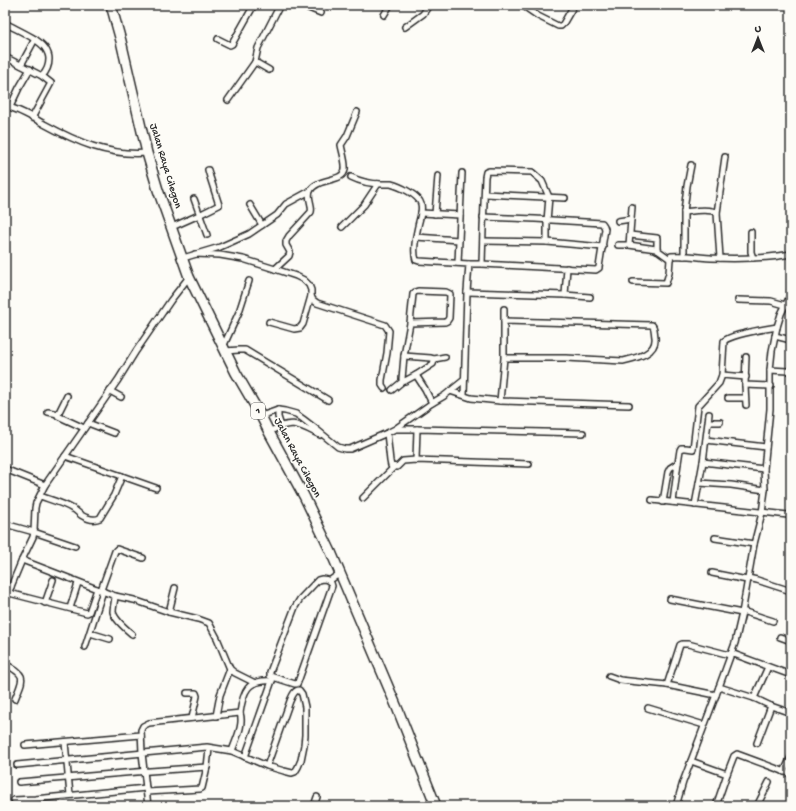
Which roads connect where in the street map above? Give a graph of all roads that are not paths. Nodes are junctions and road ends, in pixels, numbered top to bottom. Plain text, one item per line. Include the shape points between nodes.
1 (111, 5) edge
2 (254, 5) edge
3 (280, 5) edge
4 (301, 5) edge
5 (390, 5) edge
6 (429, 5) edge
7 (574, 5) edge
8 (524, 6) edge
9 (321, 13) dead end
10 (384, 15) dead end
11 (5, 23) edge
12 (405, 27) dead end
13 (35, 39) junction
14 (218, 39) dead end
15 (5, 57) edge
16 (255, 62) junction
17 (21, 65) junction
18 (30, 69) junction
19 (269, 70) dead end
20 (42, 76) junction
21 (228, 100) dead end
22 (6, 107) edge
23 (357, 112) dead end
24 (32, 118) junction
25 (147, 153) junction
26 (725, 157) dead end
27 (691, 165) dead end
28 (208, 170) dead end
29 (462, 173) dead end
30 (438, 176) dead end
31 (351, 177) dead end
32 (378, 184) junction
33 (310, 191) junction
34 (485, 194) junction
35 (549, 197) junction
36 (565, 198) dead end
37 (194, 199) dead end
38 (250, 205) dead end
39 (632, 206) dead end
40 (684, 212) junction
41 (421, 213) junction
42 (717, 213) junction
43 (435, 214) junction
44 (199, 215) junction
45 (460, 215) junction
46 (483, 217) junction
47 (631, 219) junction
48 (547, 220) junction
49 (618, 222) dead end
50 (262, 225) junction
51 (172, 227) junction
52 (342, 227) dead end
53 (751, 232) dead end
54 (207, 235) dead end
55 (630, 235) junction
56 (416, 237) junction
57 (459, 240) junction
58 (483, 241) junction
59 (547, 242) junction
60 (618, 245) dead end
61 (629, 245) junction
62 (603, 247) junction
63 (657, 250) junction
64 (195, 254) junction
65 (791, 254) edge
66 (684, 256) junction
67 (183, 258) junction
68 (720, 258) junction
69 (753, 258) junction
70 (670, 259) junction
71 (458, 263) junction
72 (469, 264) junction
73 (482, 264) junction
74 (275, 268) junction
75 (566, 268) junction
76 (189, 277) junction
77 (249, 281) dead end
78 (633, 282) dead end
79 (791, 288) edge
80 (467, 292) junction
81 (565, 295) junction
82 (311, 296) junction
83 (590, 296) dead end
84 (738, 300) dead end
85 (788, 305) edge
86 (504, 309) dead end
87 (504, 321) junction
88 (269, 322) dead end
89 (410, 323) junction
90 (777, 327) junction
91 (775, 336) junction
92 (791, 340) edge
93 (224, 349) junction
94 (404, 356) junction
95 (746, 356) dead end
96 (446, 357) dead end
97 (504, 358) junction
98 (434, 359) junction
99 (770, 370) junction
100 (787, 371) dead end
101 (416, 375) junction
102 (722, 375) junction
103 (746, 377) junction
104 (464, 380) junction
105 (403, 381) junction
106 (745, 385) junction
107 (771, 386) junction
108 (384, 388) dead end
109 (392, 390) dead end
110 (110, 391) junction
111 (450, 391) junction
112 (67, 396) dead end
113 (464, 396) junction
114 (121, 397) dead end
115 (728, 398) dead end
116 (745, 398) junction
117 (328, 400) dead end
118 (500, 401) junction
119 (432, 403) junction
120 (746, 404) dead end
121 (629, 405) dead end
122 (278, 410) junction
123 (48, 412) dead end
124 (58, 414) junction
125 (709, 414) dead end
126 (261, 416) junction
127 (708, 422) junction
128 (720, 422) dead end
129 (88, 423) junction
130 (281, 426) junction
131 (84, 428) junction
132 (395, 429) junction
133 (417, 429) junction
134 (269, 432) junction
135 (114, 433) dead end
136 (387, 433) junction
137 (583, 433) dead end
138 (325, 437) junction
139 (706, 440) junction
140 (766, 447) junction
141 (693, 449) junction
142 (703, 450) junction
143 (65, 456) junction
144 (416, 460) junction
145 (703, 462) junction
146 (678, 463) junction
147 (529, 464) dead end
148 (394, 467) junction
149 (5, 469) edge
150 (764, 469) junction
151 (122, 476) junction
152 (699, 483) junction
153 (45, 485) junction
154 (156, 488) dead end
155 (765, 490) junction
156 (40, 496) junction
157 (363, 498) dead end
158 (652, 500) dead end
159 (663, 502) junction
160 (673, 502) junction
161 (695, 505) junction
162 (761, 515) junction
163 (791, 515) edge
164 (791, 518) edge
165 (5, 524) edge
166 (34, 532) junction
167 (715, 538) dead end
168 (754, 544) junction
169 (75, 546) dead end
170 (143, 558) dead end
171 (22, 560) junction
172 (712, 572) dead end
173 (340, 574) junction
174 (747, 579) junction
175 (53, 580) dead end
176 (329, 581) junction
177 (78, 583) dead end
178 (5, 585) edge
179 (11, 587) junction
180 (176, 588) dead end
181 (100, 590) junction
182 (791, 591) edge
183 (9, 593) junction
184 (115, 596) junction
185 (670, 599) dead end
186 (5, 601) edge
187 (45, 603) junction
188 (70, 608) junction
189 (168, 612) junction
190 (742, 612) junction
191 (773, 621) dead end
192 (90, 633) junction
193 (132, 634) dead end
194 (780, 637) dead end
195 (110, 639) dead end
196 (791, 641) edge
197 (85, 647) dead end
198 (731, 654) junction
199 (5, 664) edge
200 (768, 667) junction
201 (230, 669) junction
202 (791, 675) edge
203 (609, 676) dead end
204 (273, 679) junction
205 (255, 683) junction
206 (297, 684) junction
207 (667, 685) junction
208 (719, 687) junction
209 (295, 691) junction
210 (187, 692) dead end
211 (716, 694) junction
212 (754, 698) junction
213 (15, 699) dead end
214 (771, 706) junction
215 (648, 708) dead end
216 (240, 713) junction
217 (791, 713) edge
218 (216, 716) junction
219 (192, 718) junction
220 (704, 725) junction
221 (141, 735) junction
222 (65, 742) junction
223 (757, 743) dead end
224 (25, 746) dead end
225 (209, 748) junction
226 (232, 751) junction
227 (142, 753) junction
228 (245, 757) junction
229 (791, 757) edge
230 (67, 760) junction
231 (691, 761) junction
232 (17, 765) dead end
233 (267, 766) junction
234 (207, 767) junction
235 (144, 771) junction
236 (784, 772) junction
237 (727, 774) junction
238 (791, 774) edge
239 (69, 778) junction
240 (19, 782) dead end
241 (769, 782) dead end
242 (146, 790) junction
243 (70, 795) junction
244 (317, 797) dead end
245 (14, 800) dead end
246 (148, 806) edge
247 (314, 806) edge
248 (436, 806) edge
249 (676, 806) edge
250 (716, 806) edge
251 (757, 806) edge

1 - 25 highway, Jalan Raya Cilegon / 1
2 - 14 street via 232,44 228,45
3 - 16 street via 258,48
4 - 9 street
5 - 10 street
6 - 12 street via 423,14
7 - 8 street via 561,26 538,16
11 - 13 street
13 - 17 street
13 - 20 street via 49,56 49,65
15 - 17 street
16 - 19 street
16 - 21 street
17 - 18 street
18 - 20 street
18 - 22 street
20 - 24 street via 51,84
22 - 24 street
23 - 33 street via 341,145 344,173 339,178 320,183
24 - 25 street via 102,149
25 - 51 highway, Jalan Raya Cilegon / 1
26 - 42 street
27 - 40 street
28 - 44 street via 219,205
29 - 45 street
30 - 43 street
31 - 32 street via 358,181
32 - 41 street via 395,186 414,196 421,204
32 - 52 street via 364,205
33 - 50 street via 286,204 277,215
33 - 74 street via 312,209 286,241 289,256
34 - 35 street
34 - 35 street via 486,172 529,172 534,173 542,181
34 - 46 street
35 - 36 street
35 - 48 street
37 - 44 street
38 - 50 street
39 - 47 street
40 - 42 street via 710,210
40 - 66 street
41 - 43 street
41 - 56 street
42 - 68 street
43 - 45 street
44 - 51 street
44 - 54 street
45 - 57 street
46 - 48 street
46 - 58 street
47 - 49 street
47 - 55 street
48 - 59 street
48 - 62 street via 602,223 605,229
50 - 64 street via 220,247
51 - 67 highway, Jalan Raya Cilegon / 1
53 - 69 street
55 - 61 street
55 - 63 street via 658,238
56 - 57 street
56 - 71 street via 416,260
57 - 71 street
58 - 59 street
58 - 73 street
59 - 62 street
60 - 61 street
61 - 63 street
62 - 75 street via 598,269
63 - 70 street
64 - 67 street
64 - 74 street via 227,256
65 - 69 street
66 - 68 street
66 - 70 street via 671,256
67 - 76 highway, Jalan Raya Cilegon / 1
68 - 69 street
70 - 78 street via 666,283
71 - 72 street
72 - 73 street
72 - 80 street
73 - 75 street
74 - 82 street via 304,280 309,285
75 - 81 street
76 - 93 highway, Jalan Raya Cilegon / 1
76 - 110 street
77 - 93 street
79 - 85 street
80 - 81 street
80 - 104 street
81 - 83 street
82 - 88 street via 300,328 294,329
82 - 108 street via 317,303 387,326 387,354 382,380
84 - 85 street via 771,301
85 - 90 street via 781,314
86 - 87 street
87 - 97 street
87 - 97 street via 652,325 655,341 653,348 640,357 623,360
89 - 89 street via 415,292 450,294 447,321
89 - 94 street
90 - 91 street
90 - 102 street via 726,339
91 - 92 street
91 - 99 street
93 - 117 street via 245,350
93 - 126 highway, Jalan Raya Cilegon / 1
94 - 98 street
94 - 105 street
95 - 103 street
96 - 98 street
97 - 118 street
98 - 101 street via 433,364
99 - 100 street
99 - 107 street
101 - 105 street
101 - 119 street
102 - 103 street
102 - 141 street via 720,383 698,406
103 - 106 street
104 - 111 street
104 - 113 street
105 - 109 street
106 - 107 street
106 - 116 street
107 - 140 street
110 - 114 street
110 - 129 street
111 - 113 street
111 - 119 street
112 - 124 street
113 - 118 street
115 - 116 street
116 - 120 street
118 - 121 street
119 - 132 street
122 - 126 street
122 - 130 street
122 - 138 street via 296,414
123 - 124 street
124 - 131 street
125 - 127 street
126 - 134 highway, Jalan Raya Cilegon / 1
127 - 128 street
127 - 139 street
129 - 131 street
129 - 135 street
130 - 134 street
130 - 138 street via 297,424
131 - 143 street
132 - 133 street
132 - 136 street
133 - 137 street
133 - 144 street
134 - 173 highway, Jalan Raya Cilegon / 1 via 304,496
136 - 138 street via 345,450
136 - 148 street via 391,466
139 - 140 street
139 - 142 street
140 - 150 street
141 - 142 street
141 - 146 street via 681,448
142 - 145 street
143 - 151 street
143 - 153 street
144 - 147 street
144 - 148 street via 403,461
145 - 150 street
145 - 152 street
146 - 159 street via 669,470
146 - 160 street
148 - 157 street
149 - 153 street
150 - 155 street
151 - 154 street
151 - 156 street via 100,518 95,520
152 - 155 street
152 - 161 street
153 - 156 street
155 - 162 street
156 - 166 street via 34,512
158 - 159 street
159 - 160 street
160 - 161 street
161 - 162 street
162 - 163 street
162 - 164 street
162 - 168 street
165 - 166 street
166 - 169 street
166 - 171 street
167 - 168 street
168 - 174 street
170 - 181 street via 117,549
171 - 179 street
171 - 181 street
172 - 174 street
173 - 176 street
173 - 248 highway, Jalan Raya Cilegon / 1
174 - 182 street
174 - 190 street
175 - 187 street
176 - 204 street via 318,580 300,599 290,617 270,672
176 - 206 street via 332,586 330,594
177 - 188 street
178 - 179 street
179 - 183 street
180 - 189 street
181 - 184 street
181 - 188 street via 89,612 84,613
181 - 192 street
183 - 186 street
183 - 187 street
184 - 189 street
184 - 193 street via 113,612 122,626
185 - 190 street
187 - 188 street
189 - 201 street via 209,623
190 - 191 street
190 - 198 street
192 - 195 street
192 - 197 street
194 - 196 street
198 - 200 street
198 - 207 street via 682,644
198 - 208 street
199 - 213 street via 16,670 22,679
200 - 202 street
200 - 212 street
201 - 205 street
201 - 218 street via 220,695
203 - 207 street via 620,680
204 - 205 street
204 - 206 street
204 - 228 street
205 - 216 street via 248,687
206 - 209 street
207 - 211 street
208 - 211 street
208 - 212 street
209 - 233 street
209 - 233 street via 301,691 306,716 306,735 298,767 292,773
210 - 219 street via 194,692 197,696
211 - 220 street
212 - 214 street
214 - 217 street
214 - 223 street
215 - 220 street
216 - 218 street
216 - 226 street via 241,726
218 - 219 street
219 - 221 street via 149,723 143,726
220 - 231 street
221 - 222 street
221 - 227 street
222 - 224 street
222 - 230 street
225 - 226 street
225 - 227 street
225 - 234 street
226 - 228 street
227 - 230 street
227 - 235 street
228 - 233 street
229 - 236 street
230 - 232 street
230 - 239 street
231 - 237 street
231 - 249 street
234 - 235 street
234 - 242 street via 201,789
235 - 239 street
235 - 242 street
236 - 237 street via 737,754
236 - 238 street
237 - 250 street
239 - 240 street
239 - 243 street
241 - 251 street
242 - 243 street
242 - 246 street
243 - 245 street
244 - 247 street

